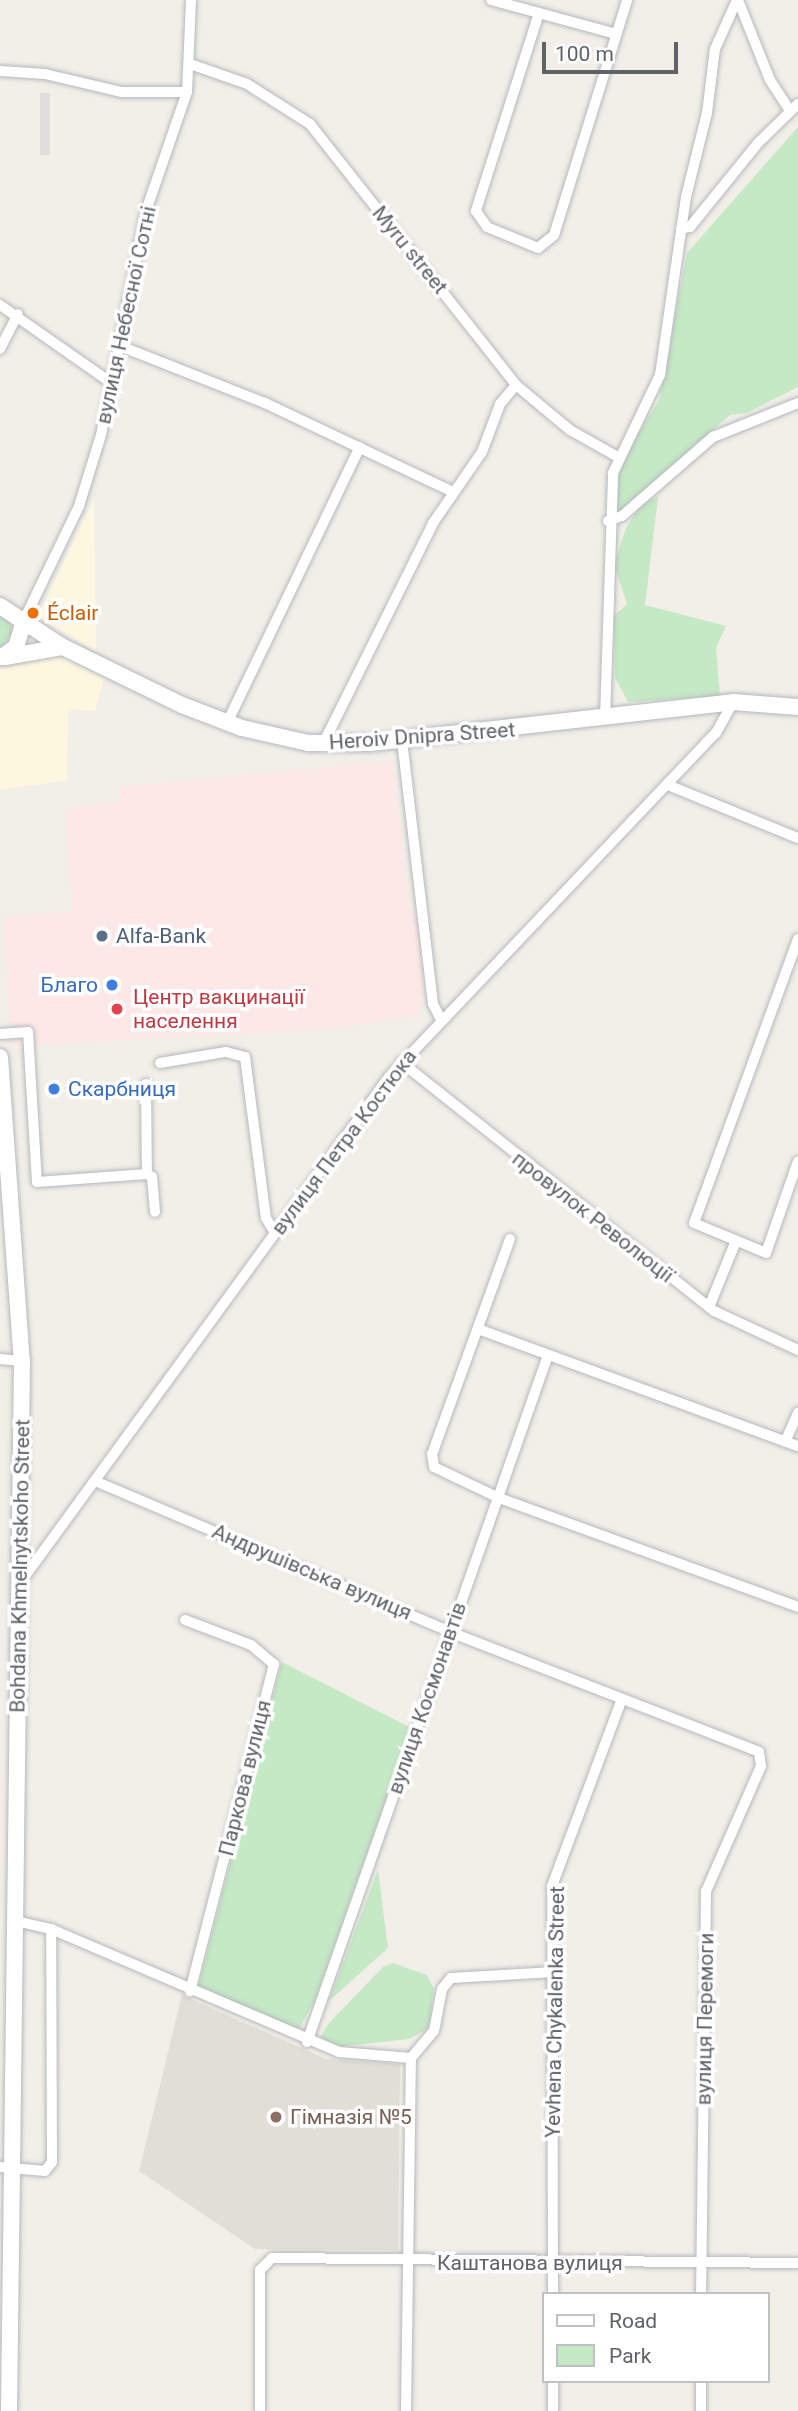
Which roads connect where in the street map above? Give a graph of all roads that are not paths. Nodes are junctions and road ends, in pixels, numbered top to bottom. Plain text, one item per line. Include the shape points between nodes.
1 (191, 0) edge
2 (491, 0) edge
3 (626, 0) edge
4 (737, 0) edge
5 (539, 13) junction
6 (616, 34) junction
7 (190, 64) junction
8 (0, 71) edge
9 (187, 92) junction
10 (794, 107) edge
11 (681, 229) junction
12 (0, 305) edge
13 (18, 314) junction
14 (120, 346) junction
15 (0, 349) edge
16 (113, 384) junction
17 (516, 385) junction
18 (798, 403) edge
19 (360, 447) junction
20 (618, 457) junction
21 (451, 491) junction
22 (608, 521) junction
23 (0, 606) edge
24 (24, 620) junction
25 (63, 647) junction
26 (2, 657) edge
27 (733, 702) junction
28 (798, 707) edge
29 (605, 718) junction
30 (228, 723) junction
31 (402, 740) junction
32 (323, 744) junction
33 (668, 785) junction
34 (798, 838) edge
35 (798, 939) edge
36 (441, 1020) junction
37 (0, 1034) edge
38 (0, 1057) edge
39 (401, 1062) junction
40 (160, 1063) dead end
41 (146, 1084) dead end
42 (798, 1161) edge
43 (147, 1174) junction
44 (155, 1212) dead end
45 (275, 1233) junction
46 (510, 1239) dead end
47 (736, 1241) junction
48 (709, 1307) junction
49 (478, 1329) junction
50 (798, 1350) edge
51 (548, 1355) junction
52 (0, 1359) edge
53 (22, 1361) junction
54 (798, 1413) edge
55 (785, 1442) junction
56 (798, 1446) edge
57 (95, 1481) junction
58 (499, 1498) junction
59 (20, 1583) junction
60 (798, 1607) edge
61 (185, 1620) dead end
62 (450, 1632) junction
63 (621, 1700) junction
64 (761, 1756) joint
65 (16, 1920) junction
66 (51, 1929) junction
67 (554, 1972) junction
68 (190, 1991) junction
69 (307, 2042) junction
70 (411, 2058) junction
71 (7, 2168) edge
72 (408, 2262) junction
73 (553, 2263) junction
74 (798, 2263) edge
75 (701, 2264) junction
76 (553, 2292) edge
77 (701, 2292) edge
78 (553, 2383) edge
79 (701, 2383) edge
80 (9, 2411) edge
81 (260, 2411) edge
82 (406, 2411) edge
83 (553, 2411) edge
84 (701, 2411) edge

1 - 7 street, вулиця Небесної Сотні
2 - 5 street
3 - 6 street
4 - 10 street via 770,80
4 - 11 street via 715,48
5 - 6 street
5 - 6 street via 476,211 487,227 533,248 547,245 554,235
7 - 9 street, вулиця Небесної Сотні
7 - 17 street, Myru street via 247,84 310,124
8 - 9 street via 45,75 122,92
9 - 14 street, вулиця Небесної Сотні via 146,211
10 - 11 street via 690,227
11 - 20 street via 660,375
12 - 13 street
13 - 15 street
13 - 16 street
14 - 16 street, вулиця Небесної Сотні
14 - 19 street
16 - 24 street, вулиця Небесної Сотні via 85,491
17 - 20 street, Myru street via 570,430
17 - 21 street via 500,404 482,452
18 - 22 street via 713,437 622,516
19 - 21 street
19 - 30 street
20 - 22 street
21 - 32 street
22 - 29 street
23 - 24 main road, Heroiv Dnipra Street
24 - 25 main road, Heroiv Dnipra Street
24 - 26 main road via 16,647
25 - 26 main road
25 - 30 main road, Heroiv Dnipra Street
27 - 28 main road, Heroiv Dnipra Street
27 - 29 main road, Heroiv Dnipra Street
27 - 33 street, вулиця Петра Костюка via 716,733
29 - 31 main road, Heroiv Dnipra Street
30 - 32 main road, Heroiv Dnipra Street
31 - 32 main road, Heroiv Dnipra Street
31 - 36 street via 433,1004
33 - 34 street
33 - 36 street, вулиця Петра Костюка
35 - 47 street via 694,1223
36 - 39 street, вулиця Петра Костюка
37 - 43 street via 28,1032 37,1182
38 - 53 main road, Bohdana Khmelnytskoho Street
39 - 45 street, вулиця Петра Костюка
39 - 48 street, провулок Революції
40 - 45 street via 233,1052 245,1057 266,1218
41 - 43 street
42 - 47 street via 766,1253
43 - 44 street via 152,1178
45 - 57 street, вулиця Петра Костюка
46 - 49 street
47 - 48 street
48 - 50 street, провулок Революції
49 - 51 street
49 - 58 street via 432,1454 434,1467
51 - 55 street
51 - 58 street, вулиця Космонавтів
52 - 53 street
53 - 59 main road, Bohdana Khmelnytskoho Street
54 - 55 street
55 - 56 street
57 - 59 street, вулиця Петра Костюка
57 - 62 street, Андрушівська вулиця
58 - 60 street
58 - 62 street, вулиця Космонавтів
59 - 65 main road, Bohdana Khmelnytskoho Street
61 - 68 street, Паркова вулиця via 251,1645 274,1664
62 - 63 street, Андрушівська вулиця
62 - 69 street, вулиця Космонавтів
63 - 64 street, Андрушівська вулиця via 752,1746
63 - 67 street, Yevhena Chykalenka Street via 552,1886
64 - 75 street, вулиця Перемоги via 706,1891
65 - 66 street
65 - 71 main road, Bohdana Khmelnytskoho Street
66 - 68 street
66 - 71 street via 52,2162 45,2171
67 - 70 street via 451,1978 442,1989 435,2031
67 - 73 street, Yevhena Chykalenka Street
68 - 69 street
69 - 70 street via 339,2052
70 - 72 street
71 - 80 main road, Bohdana Khmelnytskoho Street
72 - 73 street, Каштанова вулиця
72 - 81 street, Каштанова вулиця via 272,2258 264,2262 260,2270
72 - 82 street
73 - 75 street, Каштанова вулиця
73 - 76 street, Yevhena Chykalenka Street
74 - 75 street, Каштанова вулиця
75 - 77 street, вулиця Перемоги
78 - 83 street
79 - 84 street

